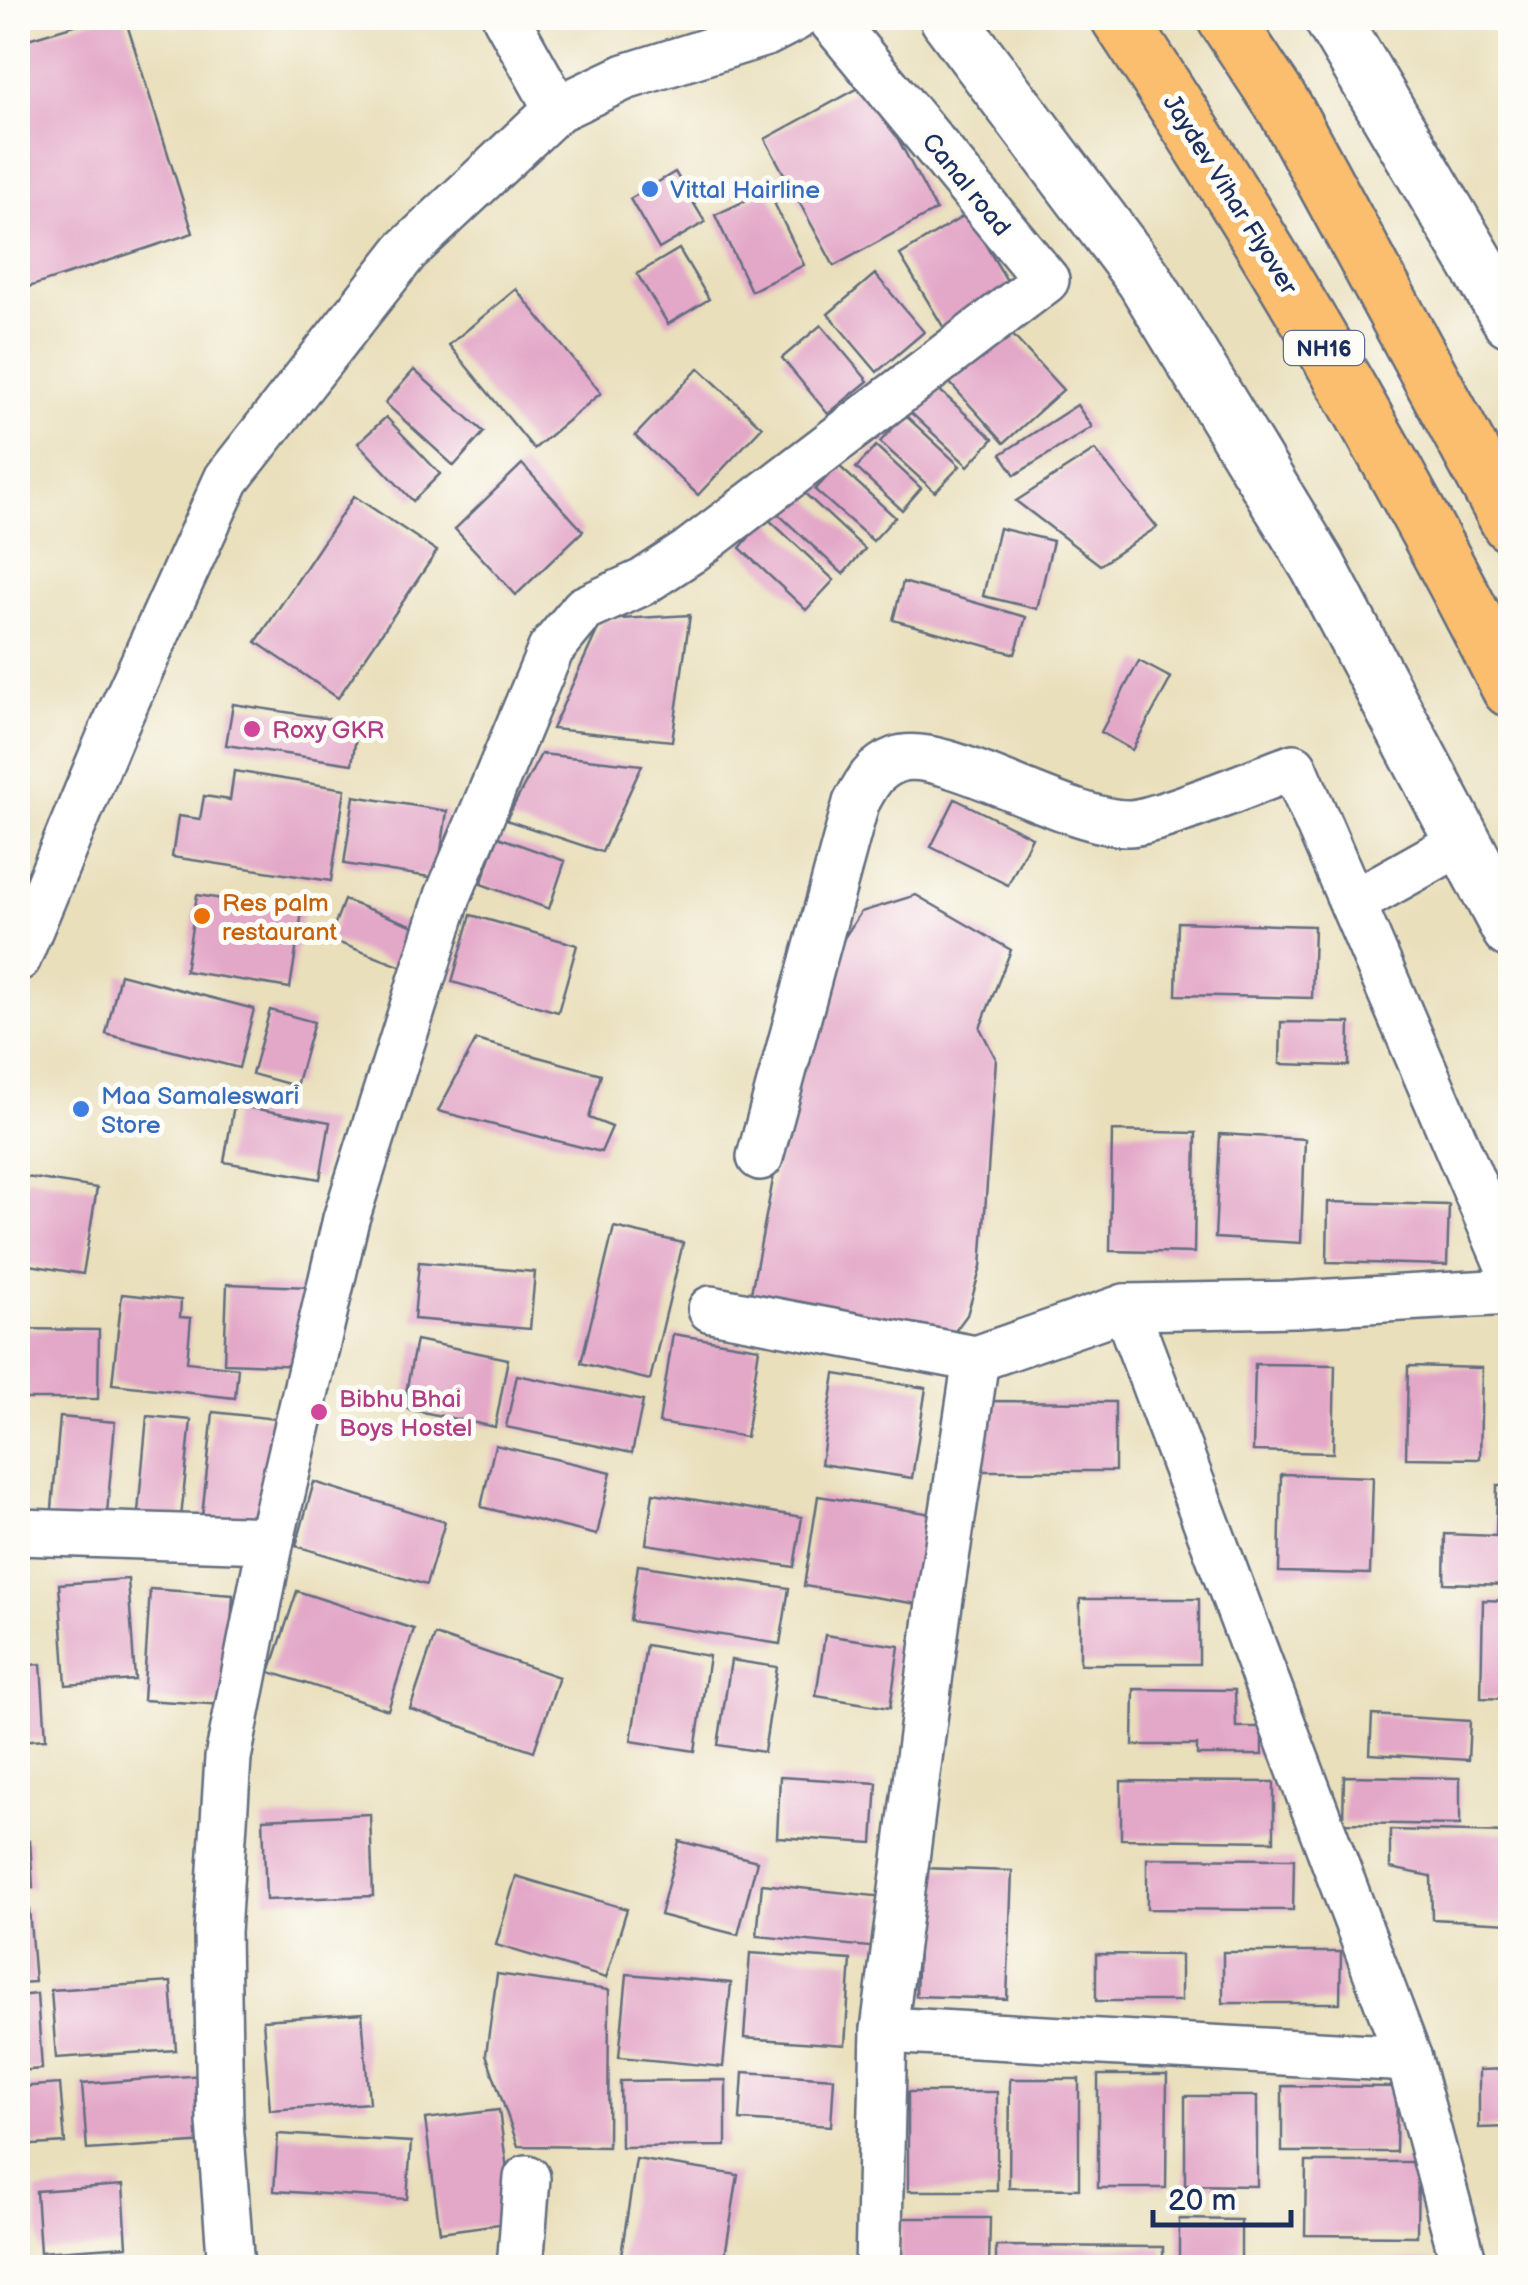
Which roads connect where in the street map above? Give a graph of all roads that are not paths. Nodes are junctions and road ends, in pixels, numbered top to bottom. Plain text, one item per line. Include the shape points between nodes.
1 (506, 18) edge
2 (830, 18) edge
3 (948, 18) edge
4 (1119, 18) edge
5 (1226, 18) edge
6 (1332, 18) edge
7 (780, 25) edge
8 (558, 109) junction
9 (1510, 320) edge
10 (1510, 524) edge
11 (1510, 689) edge
12 (1466, 840) junction
13 (1353, 904) junction
14 (1510, 930) edge
15 (18, 958) edge
16 (760, 1157) dead end
17 (1510, 1270) edge
18 (1510, 1292) edge
19 (1125, 1307) junction
20 (712, 1309) dead end
21 (976, 1360) junction
22 (18, 1532) edge
23 (271, 1540) junction
24 (884, 2030) junction
25 (1409, 2059) junction
26 (527, 2178) dead end
27 (231, 2268) edge
28 (520, 2268) edge
29 (878, 2268) edge
30 (1465, 2268) edge

1 - 8 street
2 - 23 street, Canal road via 1046,280 688,552 643,582 584,608 550,649 448,896 352,1200
3 - 12 street via 1144,280 1318,566
4 - 11 highway, Jaydev Vihar Flyover / NH16 via 1236,195 1440,550
5 - 10 highway, NH16 via 1286,110
6 - 9 street
7 - 8 street via 626,77
8 - 15 street via 406,251 227,479
12 - 13 street
12 - 14 street
13 - 16 street via 1294,767 1132,823 1090,819 936,759 898,758 871,775 856,803
13 - 17 street
18 - 19 street
19 - 21 street
19 - 25 street
20 - 21 street
21 - 24 street
22 - 23 street
23 - 27 street via 228,1758 217,1932
24 - 25 street
24 - 29 street
25 - 30 street
26 - 28 street

